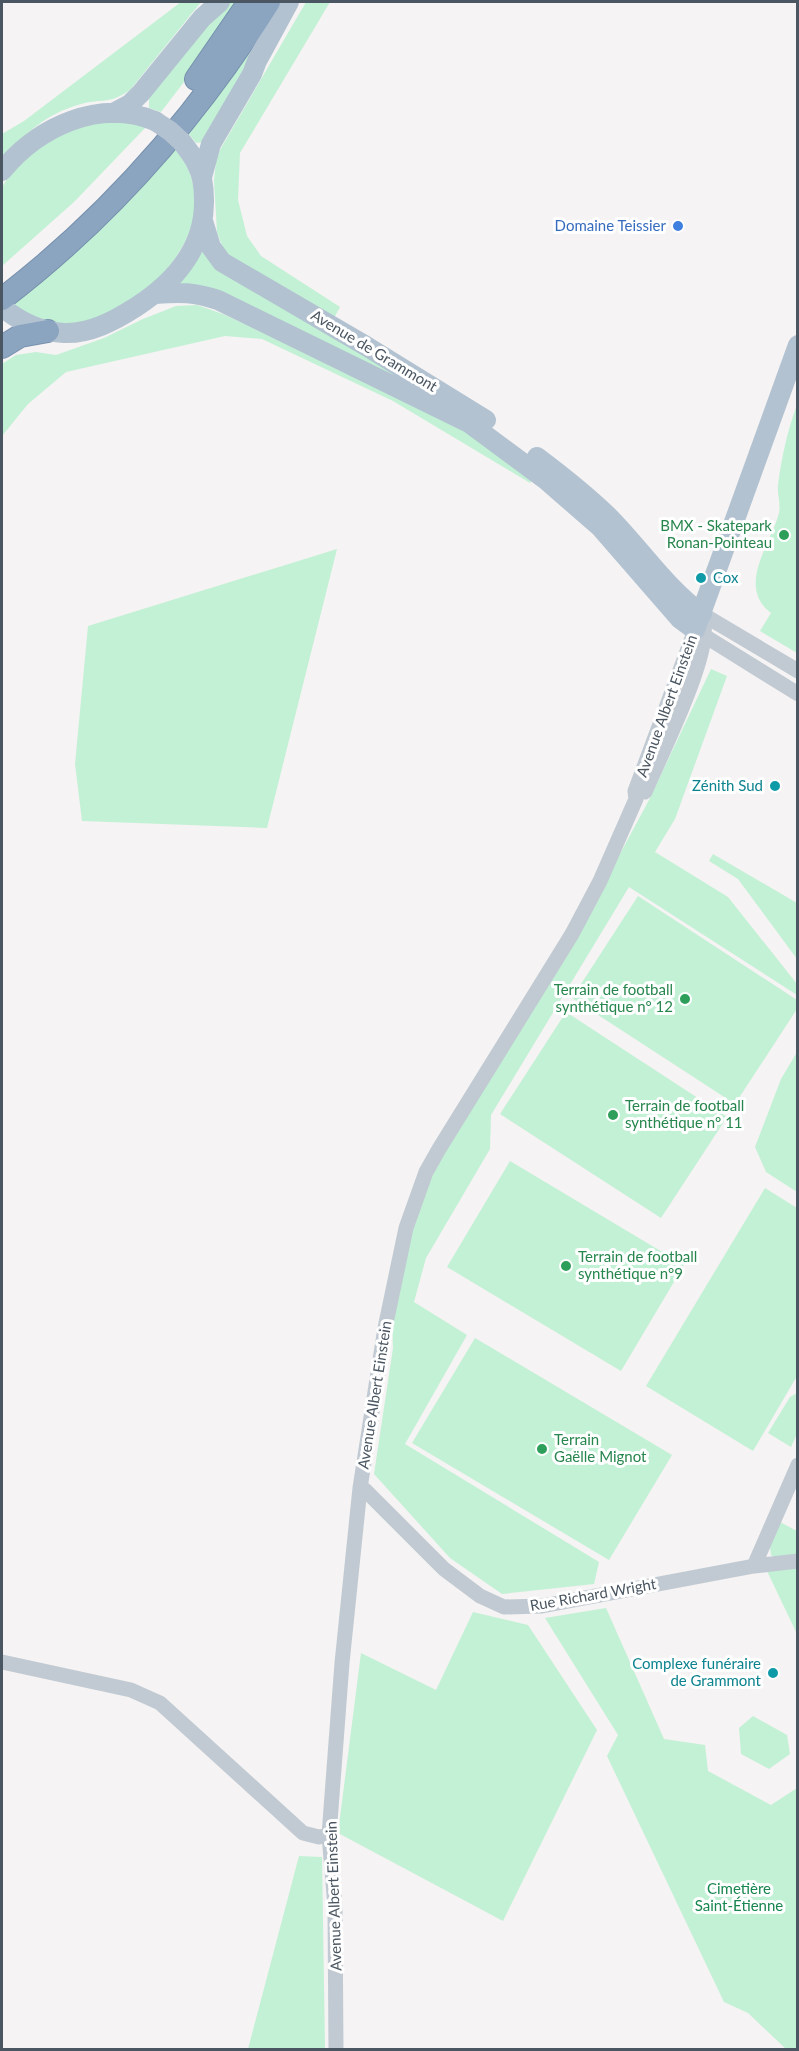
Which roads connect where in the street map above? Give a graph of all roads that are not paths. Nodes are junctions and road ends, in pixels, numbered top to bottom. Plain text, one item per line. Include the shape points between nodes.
1 (220, 2) edge
2 (249, 2) edge
3 (268, 2) edge
4 (289, 2) edge
5 (299, 2) edge
6 (207, 10) edge
7 (252, 74) junction
8 (113, 113) junction
9 (2, 171) edge
10 (202, 177) junction
11 (203, 221) junction
12 (2, 280) edge
13 (156, 294) junction
14 (4, 306) edge
15 (48, 331) junction
16 (798, 345) edge
17 (2, 347) edge
18 (553, 477) junction
19 (712, 586) junction
20 (676, 593) junction
21 (701, 627) junction
22 (798, 671) edge
23 (798, 694) edge
24 (798, 1465) edge
25 (360, 1488) junction
26 (798, 1561) edge
27 (754, 1566) junction
28 (2, 1662) edge
29 (329, 1836) junction
30 (336, 2049) edge

1 - 6 main road
2 - 12 highway via 147,142 90,202
3 - 14 highway via 247,36 160,150
4 - 7 main road
5 - 7 main road
6 - 8 main road via 141,93
7 - 10 main road via 211,144
8 - 9 main road via 86,116 50,130 24,148
8 - 10 main road, bridge via 134,114 170,130 198,165
10 - 11 main road
11 - 13 main road via 195,247 182,268
11 - 18 main road, Avenue de Grammont via 211,248 222,262 475,412
13 - 15 main road via 121,317 95,328
13 - 18 main road, Avenue de Grammont via 189,292 218,300 469,423
14 - 15 main road via 19,320
15 - 17 highway via 20,336
16 - 19 main road, Avenue Albert Einstein
18 - 20 main road, Avenue de Grammont via 608,517
18 - 21 main road, Avenue de Grammont via 681,619
19 - 20 main road via 690,594
19 - 21 main road, Avenue Albert Einstein
20 - 21 main road, Avenue de Grammont
21 - 22 street
21 - 23 street
21 - 25 street, Avenue Albert Einstein via 635,791 636,799 585,910 426,1172 406,1227 385,1328
24 - 27 street
25 - 27 street, Rue Richard Wright via 444,1569 480,1596 504,1607 542,1606
25 - 29 street, Avenue Albert Einstein
26 - 27 street, Rue Richard Wright
28 - 29 street via 131,1690 160,1703 303,1833
29 - 30 street, Avenue Albert Einstein via 335,1907

